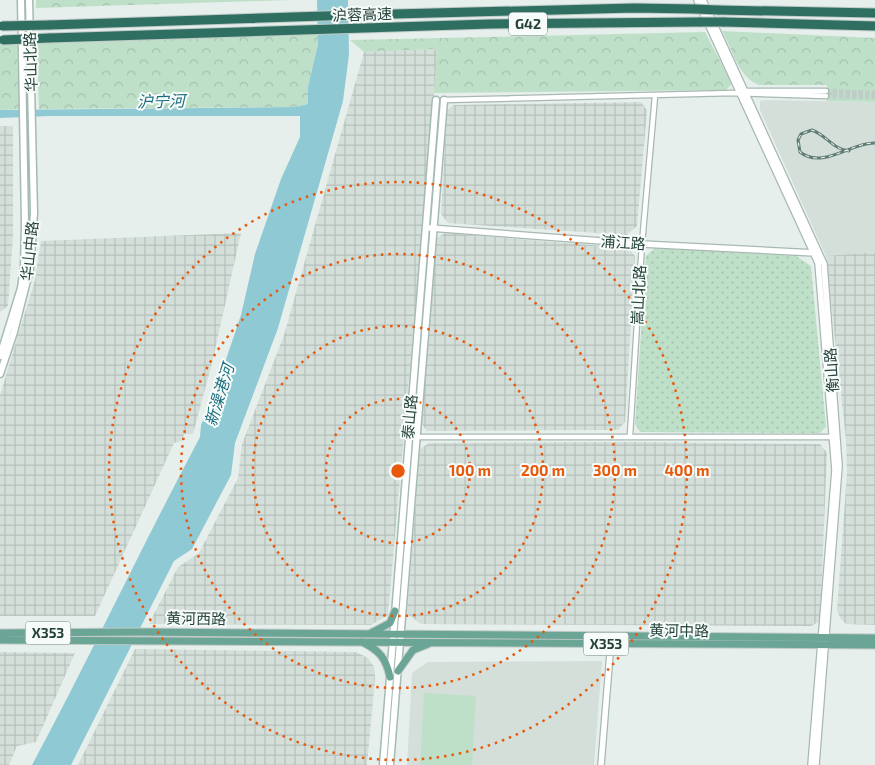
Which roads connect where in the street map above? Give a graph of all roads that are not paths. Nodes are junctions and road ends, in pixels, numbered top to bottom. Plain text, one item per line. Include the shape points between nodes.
1 (21, 0) edge
2 (29, 0) edge
3 (703, 0) edge
4 (696, 5) edge
5 (875, 13) edge
6 (1, 26) edge
7 (875, 26) edge
8 (1, 40) edge
9 (741, 93) junction
10 (826, 93) tunnel mouth
11 (655, 96) junction
12 (440, 100) joint
13 (23, 122) joint
14 (33, 123) joint
15 (430, 228) junction
16 (642, 244) junction
17 (817, 253) junction
18 (0, 331) edge
19 (11, 332) junction
20 (0, 356) edge
21 (0, 374) edge
22 (630, 435) junction
23 (412, 437) junction
24 (835, 437) junction
25 (395, 611) junction
26 (0, 633) edge
27 (94, 636) junction
28 (361, 638) junction
29 (396, 638) junction
30 (875, 638) edge
31 (0, 640) edge
32 (611, 640) junction
33 (437, 642) junction
34 (824, 642) junction
35 (875, 645) edge
36 (398, 671) junction
37 (390, 677) junction
38 (383, 765) edge
39 (390, 765) edge
40 (601, 765) edge
41 (811, 765) edge
42 (816, 765) edge

1 - 13 main road, 华山北路
2 - 14 main road, 华山北路
3 - 9 street, 衡山路
4 - 5 highway, 沪蓉高速 / G42, bridge via 718,10
4 - 6 highway, 沪蓉高速 / G42, bridge
4 - 9 street, 衡山路
7 - 8 highway, 沪蓉高速 / G42, bridge via 700,22 357,28
9 - 10 street
9 - 11 street
9 - 17 street, 衡山路
11 - 12 street
11 - 16 street, 嵩山北路
12 - 15 main road, 泰山路
13 - 19 main road, 华山中路 via 26,240
14 - 19 main road, 华山中路 via 34,213 30,269
15 - 16 street, 浦江路
15 - 23 main road, 泰山路
16 - 17 street, 浦江路
16 - 22 street, 嵩山北路
17 - 24 street, 衡山路 via 824,264
18 - 19 street
19 - 20 main road, 华山中路
19 - 21 main road, 华山中路
22 - 23 street
22 - 24 street
23 - 25 main road, 泰山路
23 - 29 main road, 泰山路
24 - 34 street, 衡山路 via 839,490
25 - 28 main road via 390,623
25 - 29 main road, 泰山路
26 - 27 main road, 黄河西路 / X353
27 - 28 main road, 黄河西路 / X353 via 135,639
27 - 28 main road, 黄河西路 / X353 via 140,632
27 - 31 main road, 黄河西路 / X353
28 - 29 main road, 黄河西路 / X353
28 - 37 main road via 384,657
29 - 32 main road, 黄河中路 / X353
29 - 33 main road, 黄河中路 / X353
29 - 36 main road, 泰山路
29 - 37 main road, 泰山路
30 - 34 main road, 黄河中路 / X353
32 - 33 main road, 黄河中路 / X353
32 - 34 main road, 黄河中路 / X353
32 - 40 street
33 - 36 main road via 413,650
34 - 35 main road, 黄河中路 / X353
34 - 41 street, 衡山路
34 - 42 street, 衡山路
36 - 39 main road, 泰山路
37 - 38 main road, 泰山路

